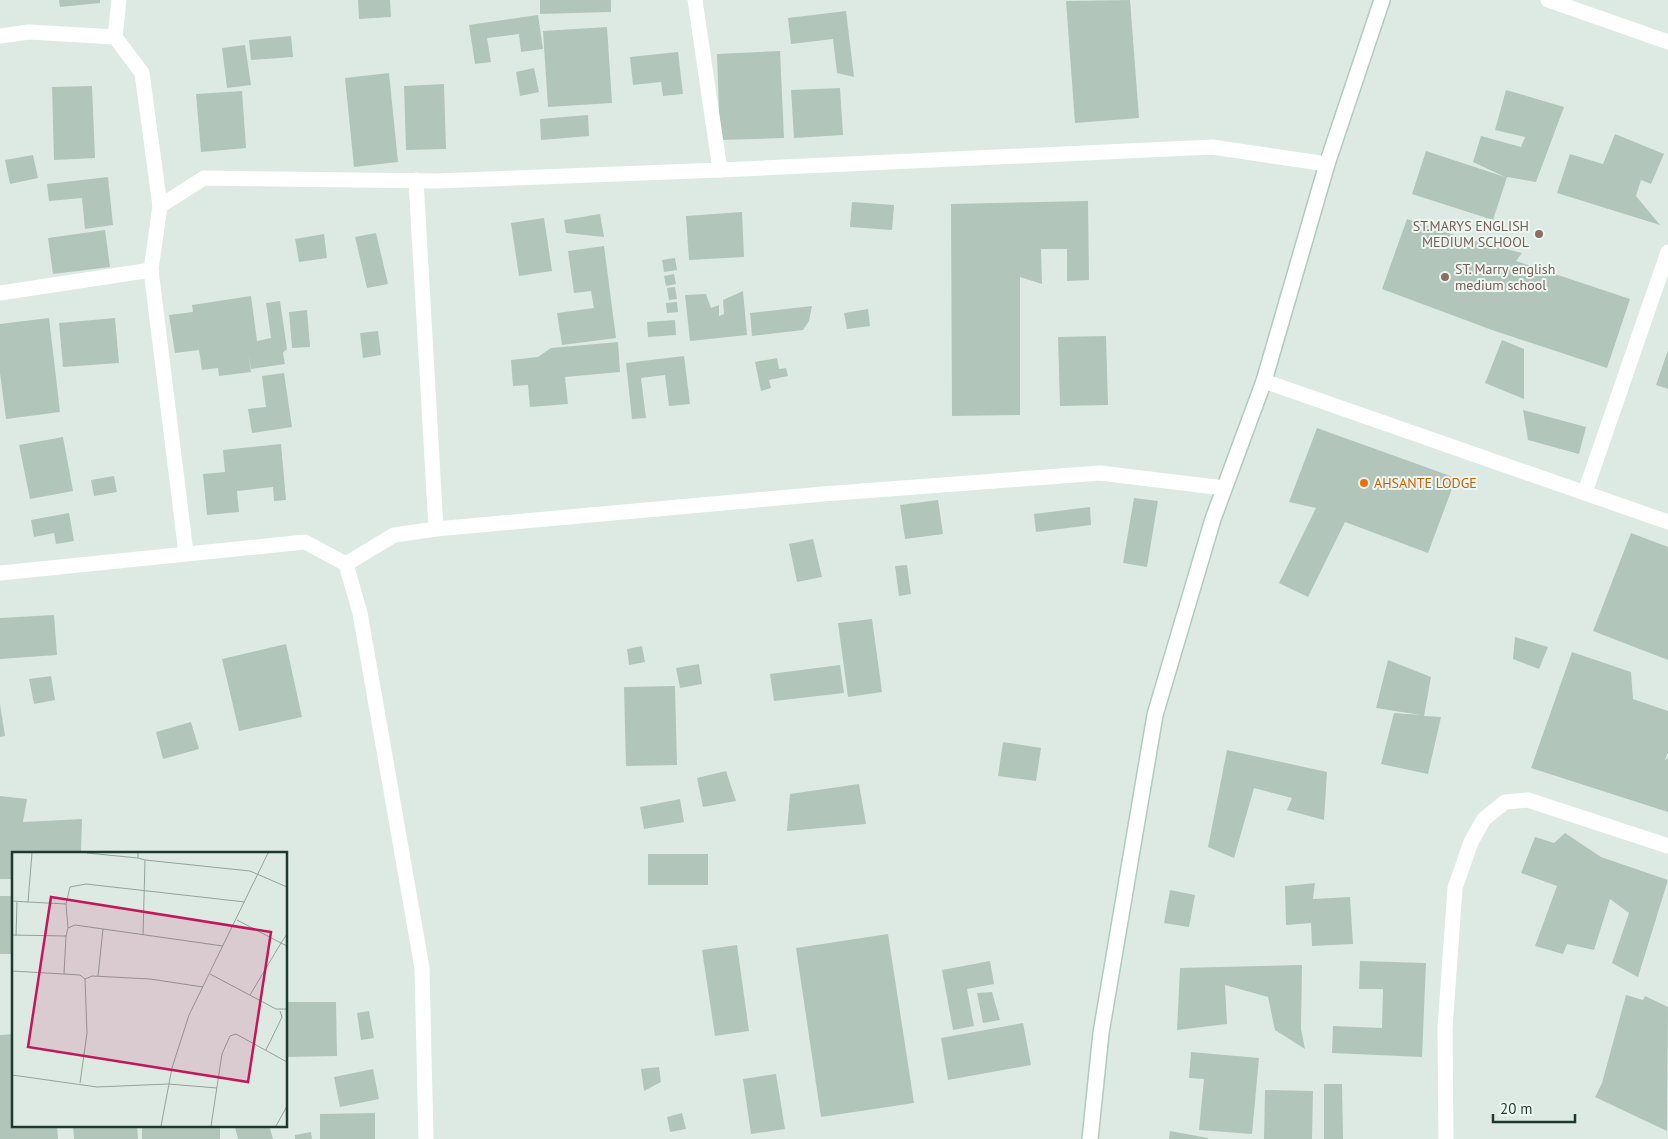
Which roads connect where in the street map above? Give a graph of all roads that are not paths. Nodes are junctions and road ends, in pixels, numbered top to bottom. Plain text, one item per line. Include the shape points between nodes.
1 (119, 0) edge
2 (695, 0) edge
3 (1382, 0) edge
4 (1548, 0) edge
5 (0, 36) edge
6 (115, 37) junction
7 (1668, 42) edge
8 (1327, 164) junction
9 (720, 170) junction
10 (416, 180) junction
11 (160, 206) junction
12 (1668, 252) edge
13 (151, 270) junction
14 (0, 293) edge
15 (1264, 381) junction
16 (1224, 488) junction
17 (1585, 492) junction
18 (1668, 522) edge
19 (436, 529) junction
20 (186, 553) junction
21 (346, 564) junction
22 (0, 573) edge
23 (1668, 846) edge
24 (426, 1139) edge
25 (1090, 1139) edge
26 (1446, 1139) edge

1 - 6 street
2 - 9 street
3 - 8 street
4 - 7 street
5 - 6 street via 29,32
6 - 11 street via 142,73
8 - 9 street via 1212,147
8 - 15 street
9 - 10 street
10 - 11 street via 204,178
10 - 19 street
11 - 13 street
12 - 17 street
13 - 14 street
13 - 20 street
15 - 16 street
15 - 17 street
16 - 19 street via 1100,473
16 - 25 street via 1155,715 1101,1033
17 - 18 street
19 - 21 street via 394,535
20 - 21 street via 305,542
20 - 22 street
21 - 24 street via 360,613 422,968
23 - 26 street via 1528,800 1505,802 1484,819 1471,842 1455,888 1445,1028

